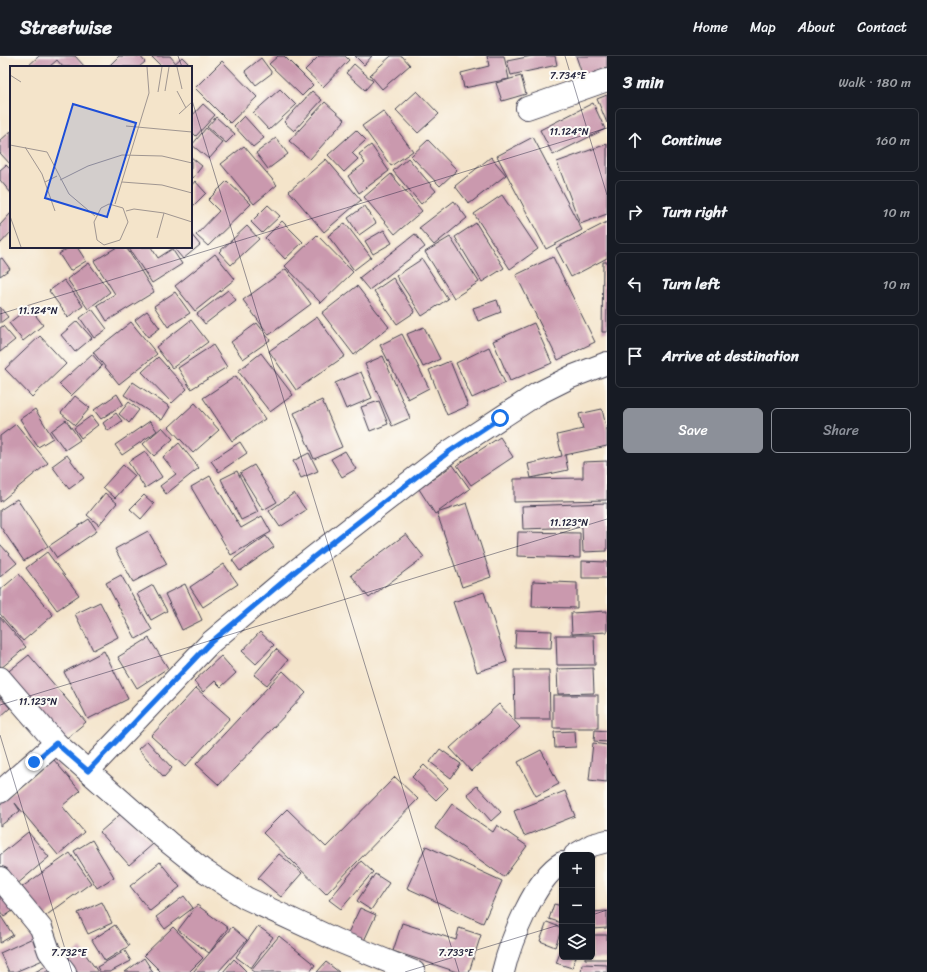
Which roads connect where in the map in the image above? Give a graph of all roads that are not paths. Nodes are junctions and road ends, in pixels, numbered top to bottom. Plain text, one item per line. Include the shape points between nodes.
1 (607, 80) edge
2 (527, 108) dead end
3 (607, 364) edge
4 (0, 678) edge
5 (56, 743) junction
6 (88, 771) junction
7 (0, 792) edge
8 (607, 841) edge
9 (580, 852) edge
10 (559, 865) edge
11 (0, 878) edge
12 (65, 972) edge
13 (414, 972) edge
14 (503, 972) edge

1 - 2 street
3 - 6 street via 572,376 537,394 450,451 297,570 210,643
4 - 5 street
5 - 6 street
5 - 7 street
6 - 13 street via 168,842 203,870 246,898 336,940
8 - 9 street
10 - 14 street via 525,909
11 - 12 street via 41,928 49,951

